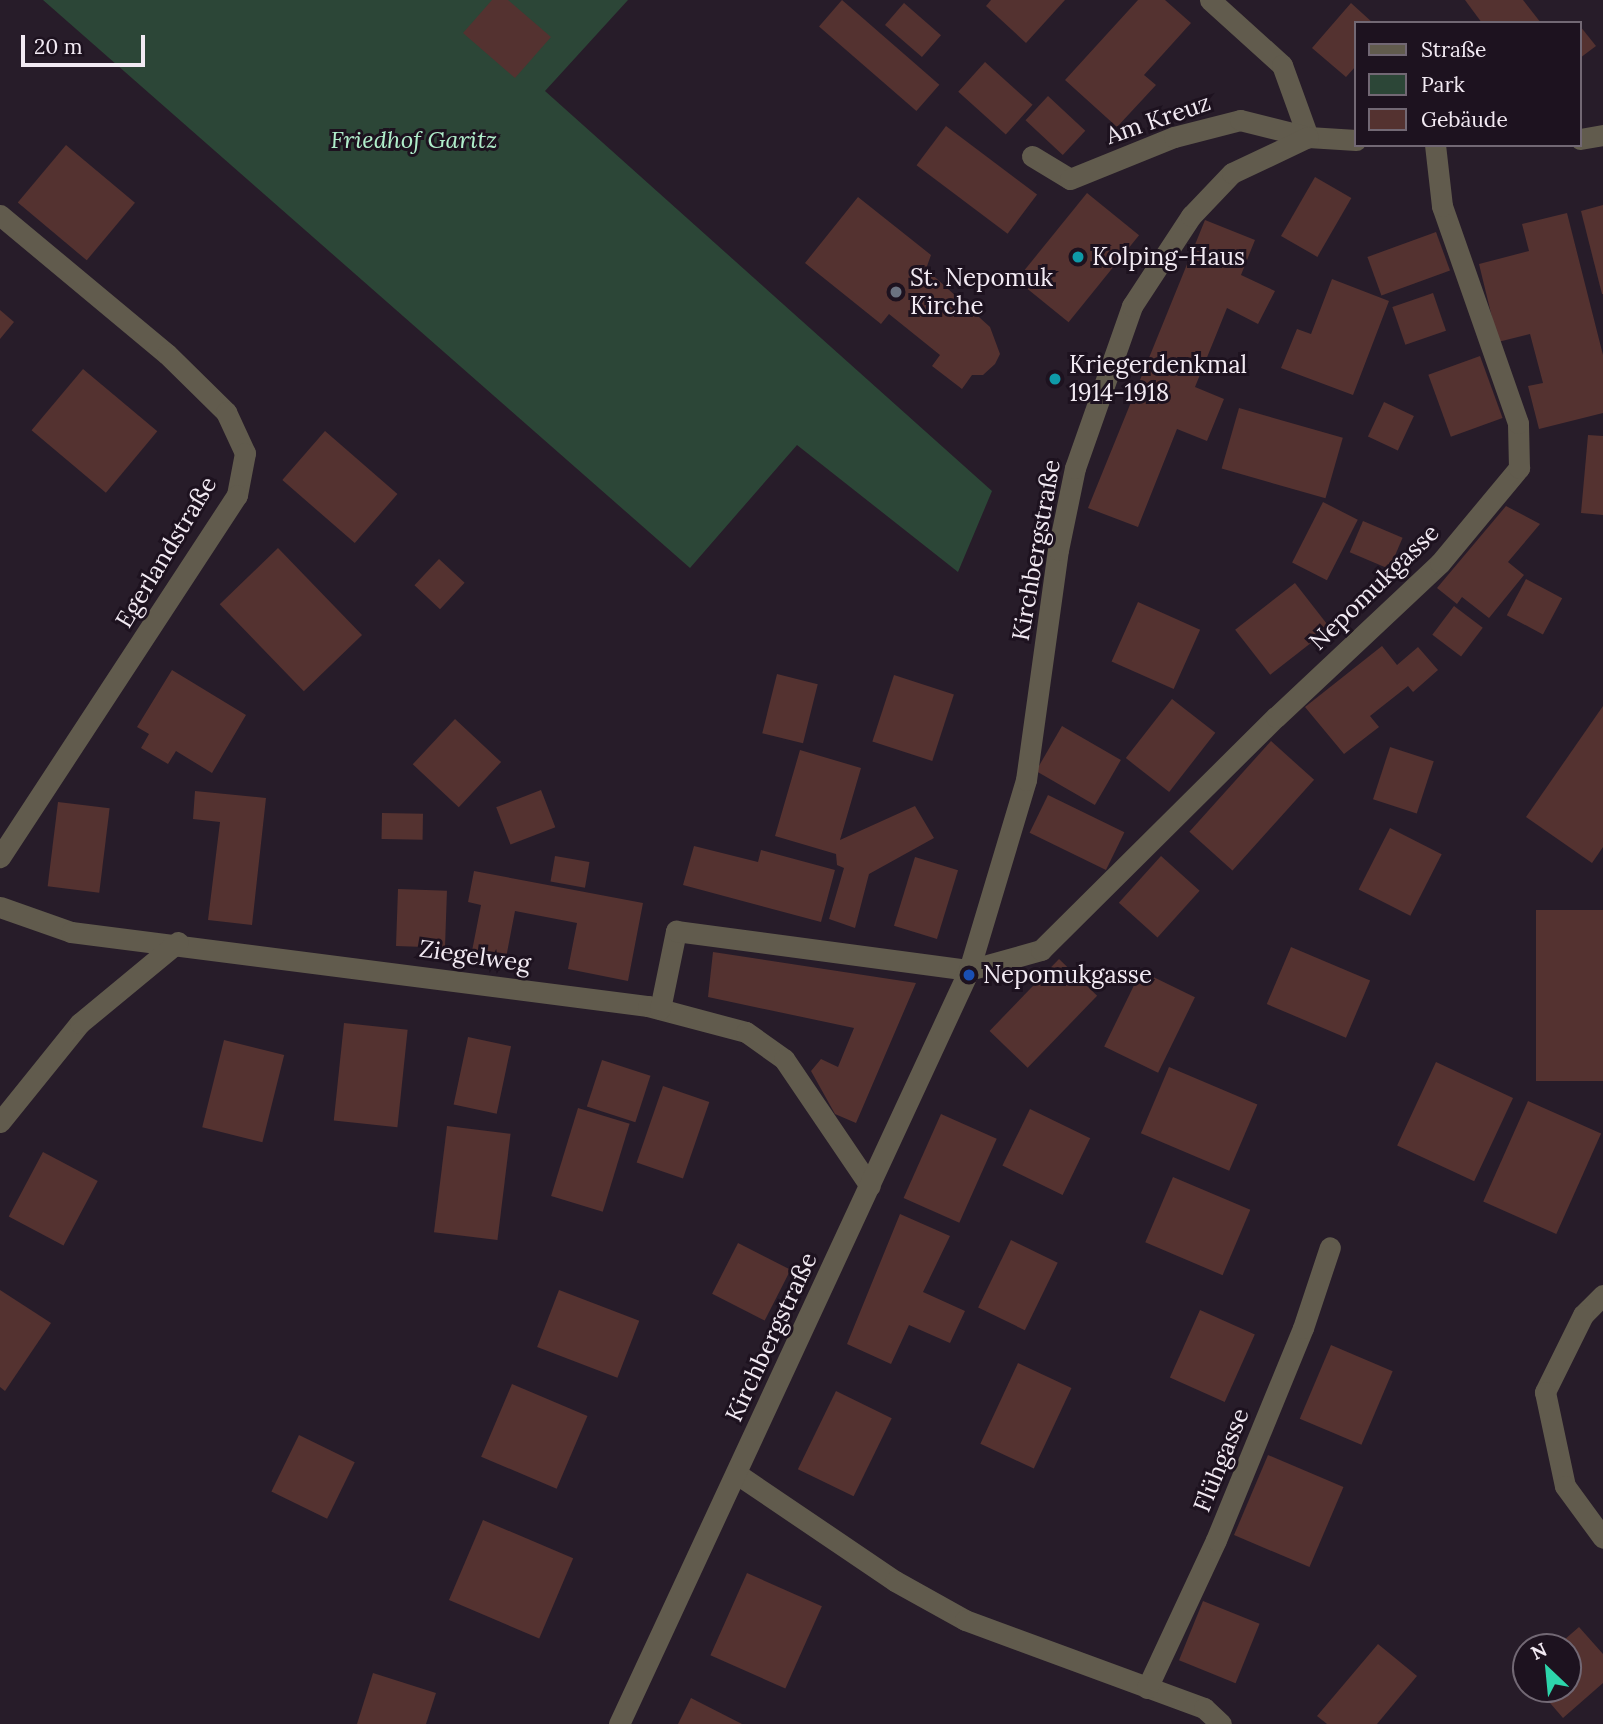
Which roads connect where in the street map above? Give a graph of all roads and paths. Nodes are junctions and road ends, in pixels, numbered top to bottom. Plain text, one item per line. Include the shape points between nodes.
1 (1210, 0) edge
2 (1603, 135) edge
3 (1308, 137) junction
4 (1582, 139) edge
5 (1354, 140) edge
6 (1434, 147) edge
7 (1032, 156) dead end
8 (0, 215) edge
9 (0, 857) edge
10 (0, 907) edge
11 (178, 942) junction
12 (969, 970) junction
13 (660, 1009) junction
14 (0, 1122) edge
15 (870, 1186) junction
16 (1330, 1247) dead end
17 (1603, 1295) edge
18 (737, 1475) junction
19 (1603, 1538) edge
20 (1147, 1688) junction
21 (619, 1724) edge
22 (1221, 1724) edge

1 - 3 street via 1282,65
2 - 4 street
3 - 5 street
3 - 7 street, Am Kreuz via 1240,120 1174,137 1070,179
3 - 12 street, Kirchbergstraße via 1232,173 1191,216 1132,306 1075,468 1058,550 1026,780
6 - 12 street, Nepomukgasse via 1442,206 1518,423 1519,468 1440,563 1041,950
8 - 9 street, Egerlandstraße via 167,354 226,412 245,453 237,495
10 - 11 street, Ziegelweg via 71,932
11 - 13 street, Ziegelweg
11 - 14 street via 80,1023
12 - 13 street via 676,931
12 - 15 street, Kirchbergstraße
13 - 15 street, Ziegelweg via 746,1031 784,1059
15 - 18 street, Kirchbergstraße
16 - 20 street, Flühgasse via 1303,1328 1226,1515
17 - 19 street via 1583,1315 1545,1392 1564,1486
18 - 20 street via 895,1581 965,1620
18 - 21 street, Kirchbergstraße
20 - 22 street via 1203,1708

